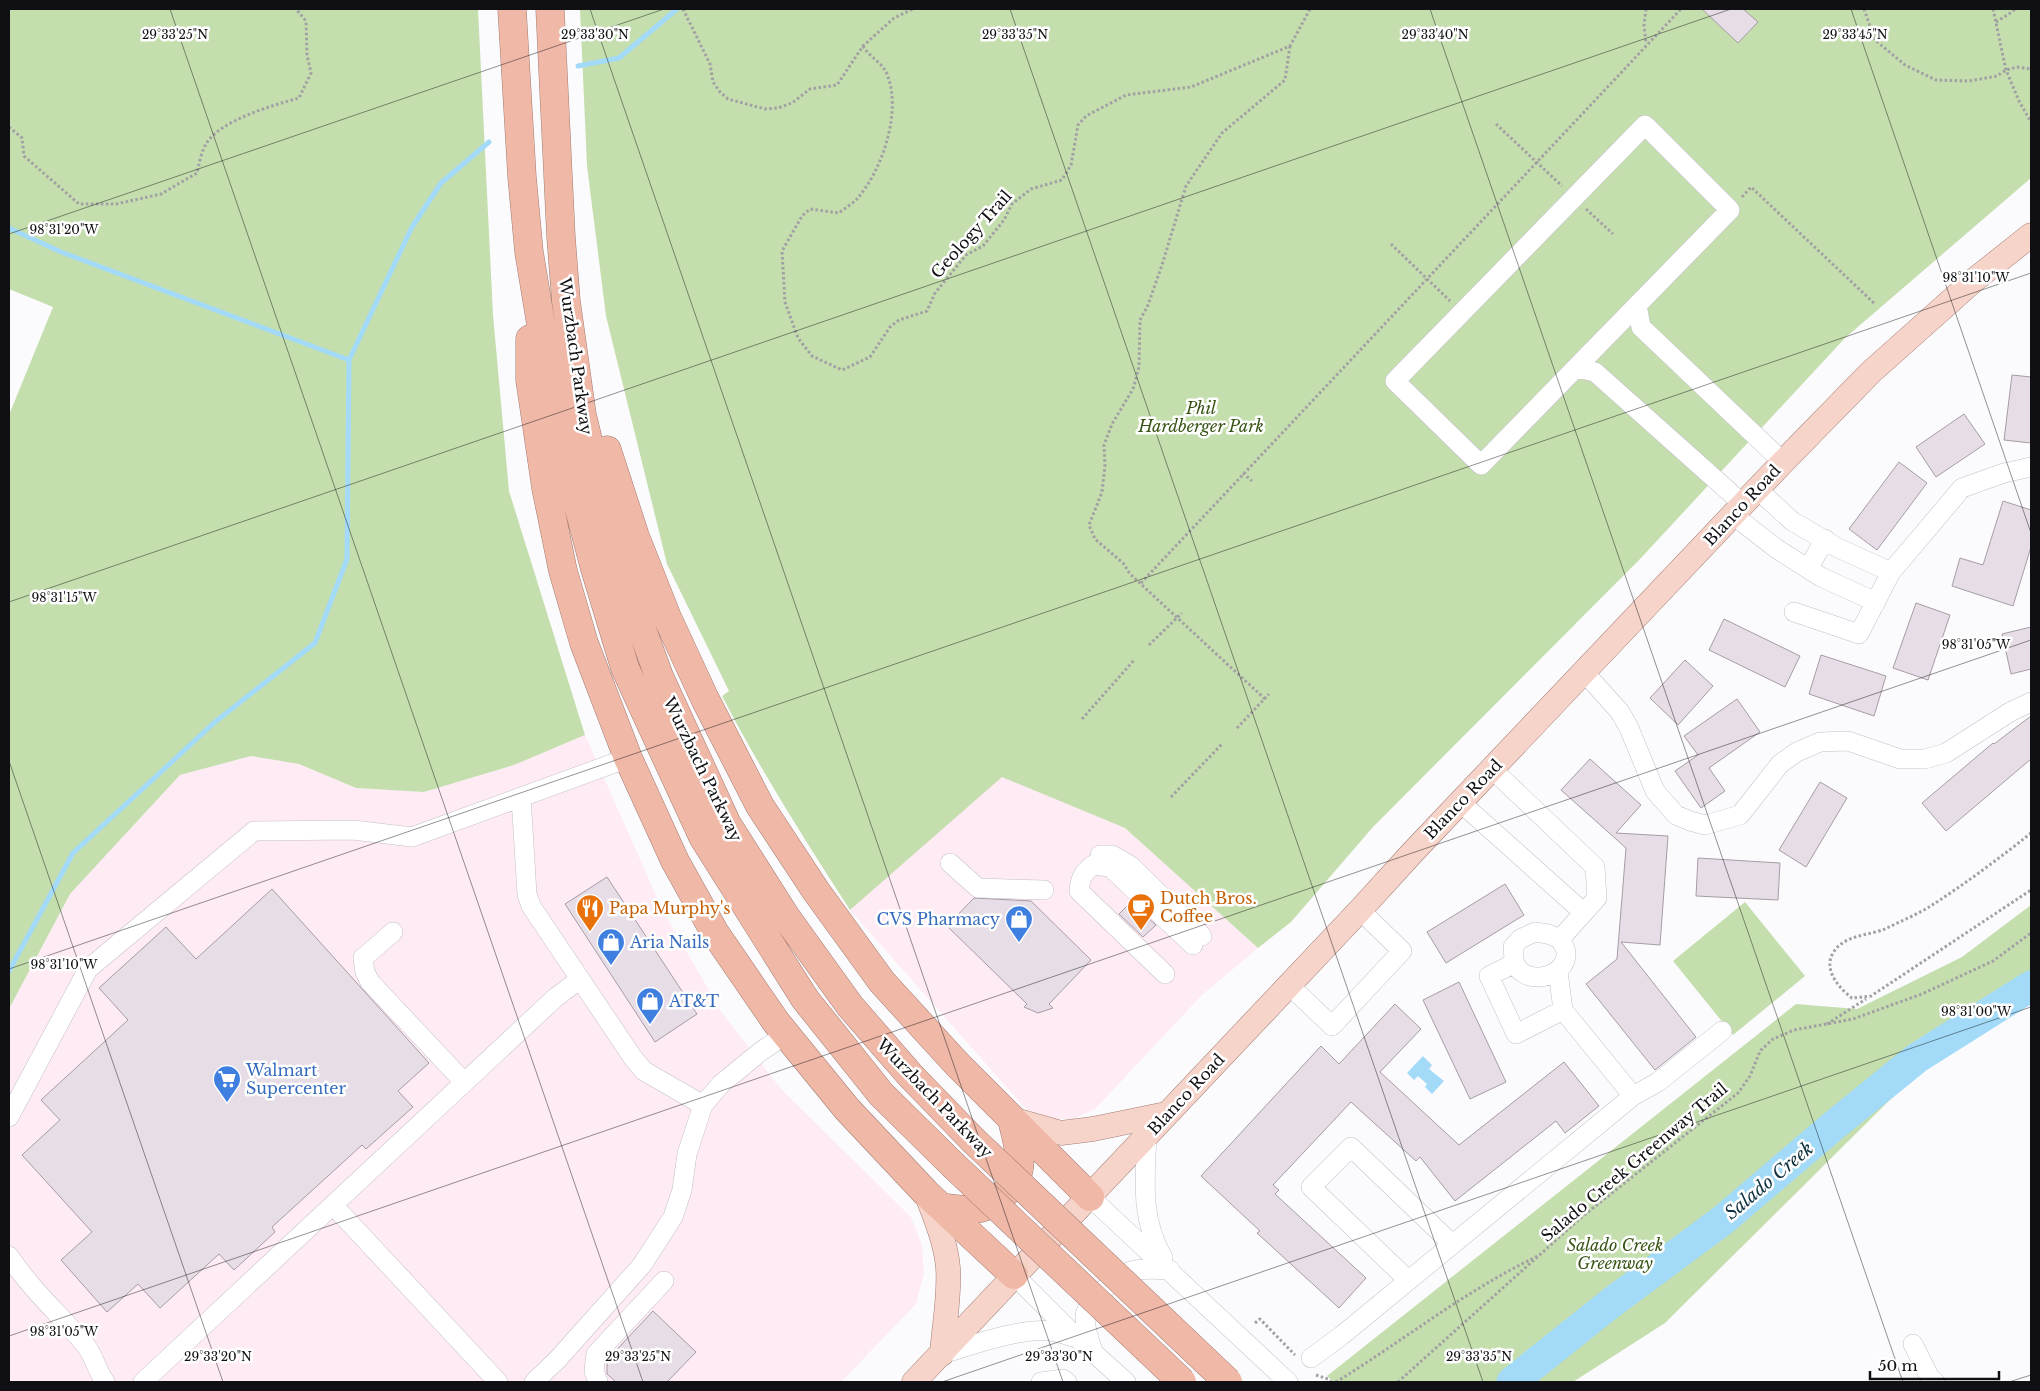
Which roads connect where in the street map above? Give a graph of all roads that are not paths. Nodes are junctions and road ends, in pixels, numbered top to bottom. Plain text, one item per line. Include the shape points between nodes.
1 (512, 9) edge
2 (550, 9) edge
3 (2031, 235) edge
4 (529, 252) junction
5 (566, 301) junction
6 (1637, 305) junction
7 (1576, 368) junction
8 (1783, 462) junction
9 (2031, 467) edge
10 (1744, 502) junction
11 (1825, 539) junction
12 (1808, 569) junction
13 (1891, 572) junction
14 (1876, 602) junction
15 (1794, 612) dead end
16 (1584, 672) junction
17 (2031, 702) edge
18 (628, 758) junction
19 (1492, 769) junction
20 (521, 797) junction
21 (1460, 802) junction
22 (950, 863) dead end
23 (1044, 890) dead end
24 (1360, 910) junction
25 (1583, 912) junction
26 (393, 932) dead end
27 (1560, 938) junction
28 (1197, 941) dead end
29 (1515, 963) junction
30 (1558, 971) junction
31 (1165, 974) dead end
32 (580, 979) junction
33 (1289, 985) junction
34 (1563, 1010) junction
35 (1722, 1031) dead end
36 (786, 1034) junction
37 (464, 1082) junction
38 (1632, 1096) junction
39 (703, 1105) junction
40 (1166, 1114) junction
41 (9, 1117) edge
42 (1012, 1119) junction
43 (1147, 1135) junction
44 (1090, 1197) junction
45 (934, 1200) junction
46 (333, 1205) junction
47 (1452, 1244) junction
48 (9, 1256) edge
49 (1170, 1270) junction
50 (1014, 1275) junction
51 (1408, 1280) junction
52 (664, 1281) dead end
53 (1077, 1338) junction
54 (1913, 1344) dead end
55 (1094, 1351) junction
56 (942, 1354) junction
57 (1308, 1364) road end
58 (106, 1382) edge
59 (143, 1382) edge
60 (498, 1382) edge
61 (534, 1382) edge
62 (598, 1382) edge
63 (914, 1382) edge
64 (1042, 1382) edge
65 (1067, 1382) edge
66 (1126, 1382) edge
67 (1182, 1382) edge
68 (1228, 1382) edge
69 (1288, 1382) edge
70 (1935, 1382) edge

1 - 4 highway, Wurzbach Parkway
2 - 5 highway, Wurzbach Parkway
3 - 8 main road, Blanco Road via 1973,281 1871,372
4 - 18 highway via 530,380 546,488 563,571 584,643
4 - 67 highway, Wurzbach Parkway, bridge via 569,469 625,668 703,837 805,999 881,1094
5 - 42 highway via 597,418 635,536 701,691 760,806 882,982
5 - 68 highway, Wurzbach Parkway, bridge via 582,415 611,535 658,676 726,824 850,1006 910,1075 973,1140
6 - 7 street
6 - 7 street via 1730,210 1645,125 1395,381 1481,465
6 - 8 street via 1641,328
7 - 10 street via 1595,372
8 - 10 main road, Blanco Road
9 - 13 street via 1962,488
10 - 11 street via 1792,521
10 - 12 street via 1777,550
10 - 16 main road, Blanco Road
11 - 12 street
11 - 13 street
12 - 14 street
13 - 14 street
14 - 15 street via 1859,634
16 - 17 street via 1620,712 1655,791 1676,814 1690,822 1705,825 1740,815 1780,764 1820,742 1848,741 1900,759 1925,760 1946,753
16 - 19 main road, Blanco Road
18 - 20 street
18 - 36 highway via 675,861 715,933
19 - 21 main road, Blanco Road
19 - 25 street via 1595,867 1597,898
20 - 32 street via 527,894 531,906
20 - 41 street via 412,838 353,830 254,831 88,969
21 - 24 main road, Blanco Road
21 - 25 street
22 - 23 street via 978,888
24 - 33 main road, Blanco Road
24 - 33 street via 1402,951 1358,999 1332,1026
25 - 27 street
26 - 37 street via 363,958 365,972 370,982
27 - 29 street via 1535,932 1520,939 1514,948
27 - 30 street via 1566,951 1564,964
28 - 31 street via 1110,867 1093,865 1084,872 1079,891
29 - 30 street via 1520,971 1531,977 1546,977
29 - 34 street via 1489,976 1516,1034
30 - 34 street
32 - 37 street
32 - 39 street via 644,1071
33 - 40 main road, Blanco Road
34 - 38 street
35 - 38 street via 1658,1082
36 - 39 street via 721,1084
36 - 45 highway via 847,1108
37 - 46 street
38 - 47 street
39 - 61 street via 687,1154 682,1190 673,1217 642,1265
40 - 42 main road via 1061,1133
40 - 43 main road, Blanco Road
42 - 44 highway
42 - 45 highway via 1020,1161 1017,1176 1008,1190 997,1201 979,1208 963,1210
43 - 44 main road, Blanco Road
43 - 49 street via 1146,1211 1153,1242
44 - 49 street
44 - 50 main road, Blanco Road
45 - 50 highway
45 - 56 main road via 949,1284
46 - 59 street
46 - 60 street
47 - 51 street
47 - 51 street via 1352,1147 1311,1187
48 - 58 street via 23,1277 88,1348
49 - 55 street via 1128,1271 1114,1280 1088,1307 1085,1315 1087,1335
49 - 69 street
50 - 53 street
50 - 56 main road, Blanco Road
51 - 57 street
52 - 62 street via 596,1354 594,1371
53 - 55 street
53 - 56 street via 1050,1331 1032,1332
54 - 70 street
55 - 66 street
56 - 63 main road, Blanco Road
64 - 65 street via 1063,1379

